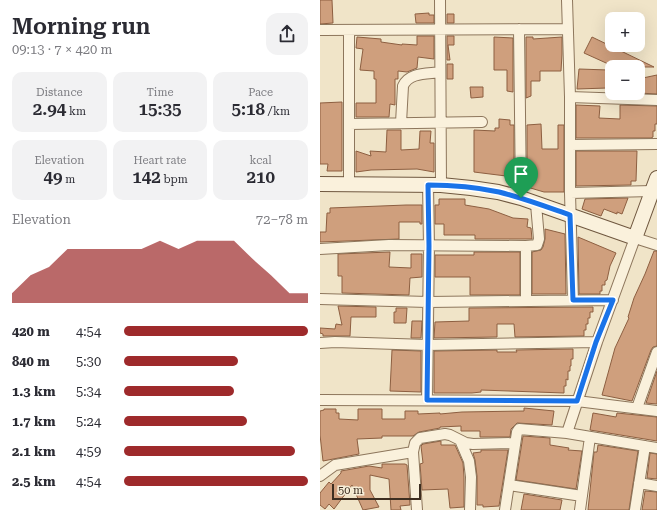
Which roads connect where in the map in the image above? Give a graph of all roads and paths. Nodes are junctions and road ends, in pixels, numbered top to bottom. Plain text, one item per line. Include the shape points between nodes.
1 (440, 0) edge
2 (567, 0) edge
3 (441, 29) junction
4 (520, 29) junction
5 (568, 29) junction
6 (320, 30) edge
7 (349, 30) junction
8 (440, 72) junction
9 (570, 96) junction
10 (657, 100) edge
11 (440, 122) junction
12 (482, 122) dead end
13 (401, 123) junction
14 (349, 124) junction
15 (657, 144) edge
16 (570, 145) junction
17 (320, 184) edge
18 (349, 185) junction
19 (434, 185) junction
20 (654, 185) edge
21 (570, 193) junction
22 (521, 198) junction
23 (536, 204) junction
24 (570, 215) junction
25 (635, 238) junction
26 (657, 245) edge
27 (429, 246) junction
28 (526, 246) junction
29 (320, 249) edge
30 (320, 299) edge
31 (526, 300) junction
32 (573, 300) junction
33 (613, 300) junction
34 (428, 302) junction
35 (596, 342) junction
36 (320, 343) edge
37 (427, 345) junction
38 (657, 352) edge
39 (320, 400) edge
40 (427, 400) junction
41 (577, 401) junction
42 (637, 408) junction
43 (657, 411) edge
44 (567, 434) junction
45 (590, 437) junction
46 (460, 440) junction
47 (515, 443) junction
48 (645, 446) junction
49 (657, 448) edge
50 (413, 452) junction
51 (322, 472) edge
52 (639, 483) junction
53 (509, 485) junction
54 (657, 486) edge
55 (582, 496) junction
56 (417, 510) edge
57 (470, 510) edge
58 (505, 510) edge
59 (580, 510) edge
60 (635, 510) edge

1 - 3 street
2 - 5 street
3 - 4 street
3 - 7 street
3 - 8 street
4 - 5 street
4 - 22 street
5 - 9 street
6 - 7 street
7 - 14 street
8 - 11 street
8 - 13 street via 414,76 405,82
9 - 10 street
9 - 16 street
11 - 12 street
11 - 13 street
11 - 19 street
13 - 14 street
14 - 18 street
15 - 16 street
16 - 21 street
17 - 18 street
18 - 19 street
19 - 22 street via 498,192
19 - 27 street
20 - 21 street
20 - 25 street
21 - 24 street
22 - 23 street
23 - 24 street
23 - 28 street via 539,243
24 - 25 street
24 - 32 street
25 - 26 street
25 - 33 street
27 - 28 street
27 - 29 street
27 - 34 street
28 - 31 street
30 - 34 street
31 - 32 street
31 - 34 street
32 - 33 street
33 - 35 street
34 - 37 street
35 - 37 street
35 - 41 street
36 - 37 street
37 - 40 street
38 - 42 street
39 - 40 street
40 - 41 street
41 - 42 street
41 - 44 street
42 - 43 street
44 - 45 street
44 - 47 street via 523,428 517,432
45 - 48 street
45 - 55 street
46 - 47 street via 473,444
46 - 50 street via 445,434 420,438 415,443
46 - 57 street via 469,461
47 - 53 street
48 - 49 street
48 - 52 street
50 - 51 street via 335,465
50 - 56 street
52 - 54 street
52 - 60 street
53 - 55 street
53 - 58 street
55 - 59 street

